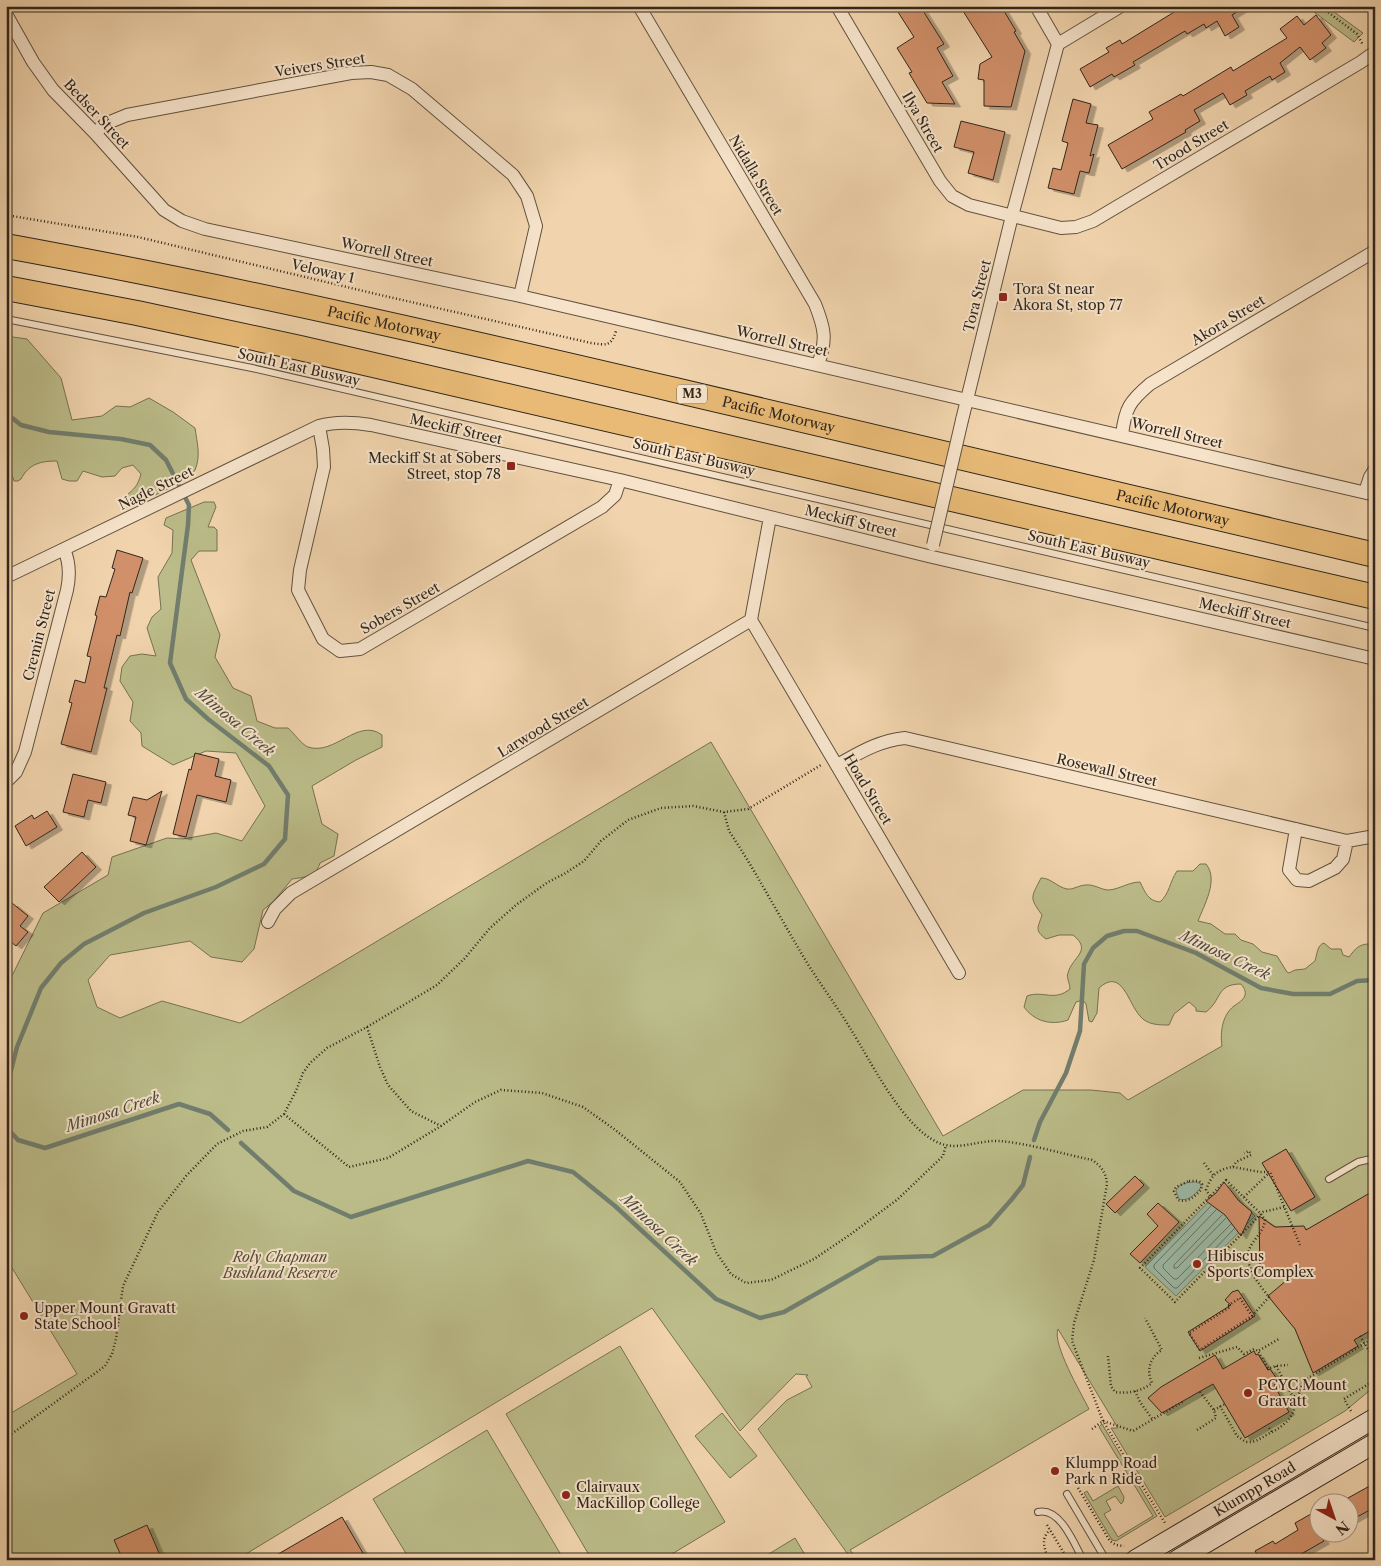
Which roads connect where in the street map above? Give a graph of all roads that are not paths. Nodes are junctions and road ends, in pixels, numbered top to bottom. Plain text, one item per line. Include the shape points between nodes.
1 (639, 6) edge
2 (837, 6) edge
3 (1036, 6) edge
4 (1121, 6) edge
5 (6, 14) edge
6 (1058, 44) junction
7 (1370, 50) edge
8 (95, 133) junction
9 (1012, 216) junction
10 (182, 221) joint
11 (6, 246) edge
12 (1375, 251) edge
13 (6, 288) edge
14 (520, 296) junction
15 (6, 319) edge
16 (818, 365) junction
17 (966, 400) junction
18 (319, 426) junction
19 (1122, 435) junction
20 (1375, 469) edge
21 (620, 480) junction
22 (1370, 494) edge
23 (770, 517) junction
24 (64, 549) junction
25 (932, 551) junction
26 (1375, 555) edge
27 (6, 577) edge
28 (1375, 597) edge
29 (750, 620) junction
30 (1375, 628) edge
31 (1375, 659) edge
32 (835, 762) junction
33 (6, 782) edge
34 (1296, 829) junction
35 (1375, 836) edge
36 (1347, 841) junction
37 (268, 922) dead end
38 (959, 973) dead end
39 (1375, 1158) edge
40 (1329, 1179) dead end
41 (1375, 1418) edge
42 (1375, 1443) edge
43 (1067, 1494) dead end
44 (1038, 1512) road end
45 (1129, 1553) edge
46 (1083, 1560) edge
47 (1106, 1560) edge
48 (1177, 1560) edge

1 - 16 street, Nidalla Street via 815,304 824,327 824,344
2 - 9 street, Ilya Street via 945,188 969,205
3 - 6 street
4 - 6 street
5 - 8 street, Bedser Street via 53,90
6 - 9 street, Tora Street
7 - 9 street, Trood Street via 1361,62 1084,225 1061,228
8 - 10 street, Bedser Street via 164,210
8 - 14 street, Veivers Street via 127,114 352,73 388,75 412,89 513,176 527,196 536,226
9 - 17 street, Tora Street
10 - 14 street, Worrell Street via 205,229
11 - 26 highway, Pacific Motorway / M3 via 297,304
12 - 19 street, Akora Street via 1150,384 1134,398 1124,416
13 - 28 highway via 300,348
14 - 16 street, Worrell Street
15 - 30 lane, South East Busway via 262,370
16 - 17 street, Worrell Street
17 - 19 street, Worrell Street
17 - 25 street, Tora Street, bridge
18 - 21 street, Meckiff Street via 347,422 371,425
18 - 21 street, Sobers Street via 324,467 298,590 323,639 340,651 360,649 602,507 615,495
18 - 24 street, Nagle Street
19 - 22 street, Worrell Street
20 - 22 street via 1370,477
21 - 23 street, Meckiff Street
23 - 25 street, Meckiff Street
23 - 29 street
24 - 27 street, Nagle Street
24 - 33 street, Cremin Street via 69,571 67,590 25,752 16,772
25 - 31 street, Meckiff Street
29 - 32 street, Hoad Street
29 - 37 street, Larwood Street via 291,893 275,909
32 - 34 street, Rosewall Street via 888,740 905,738
32 - 38 street, Hoad Street
34 - 36 street, Rosewall Street
34 - 36 street via 1289,870 1297,880 1309,881 1335,868 1343,859
35 - 36 street, Rosewall Street
39 - 40 lane via 1358,1162
41 - 45 main road, Klumpp Road
42 - 48 main road, Klumpp Road
43 - 47 lane
44 - 46 lane via 1058,1517

